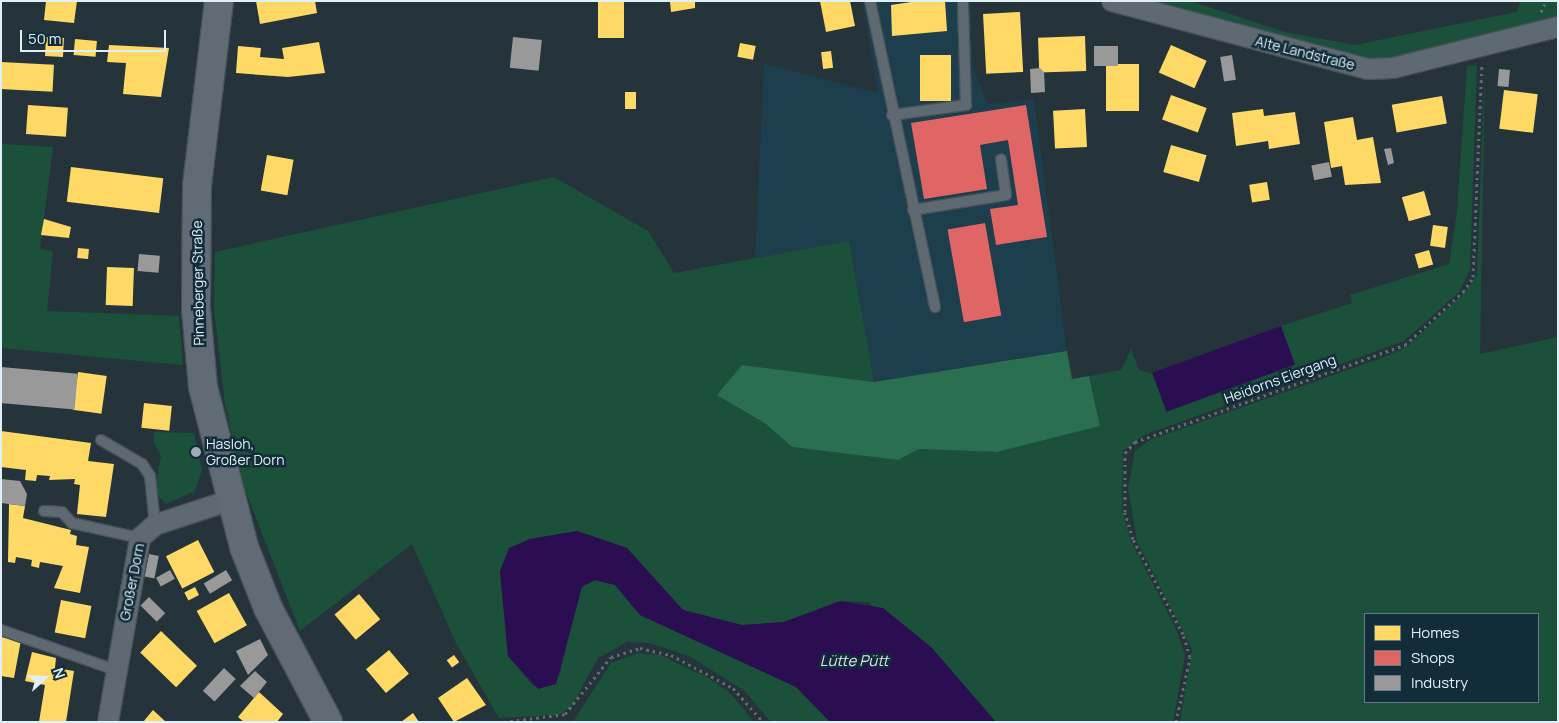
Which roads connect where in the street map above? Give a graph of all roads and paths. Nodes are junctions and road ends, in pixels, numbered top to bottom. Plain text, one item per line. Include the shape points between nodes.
1 (219, 1) edge
2 (870, 1) edge
3 (963, 1) edge
4 (1112, 1) edge
5 (1558, 27) edge
6 (1482, 46) junction
7 (892, 114) junction
8 (1001, 159) dead end
9 (913, 210) junction
10 (935, 307) dead end
11 (100, 440) dead end
12 (228, 500) junction
13 (44, 511) dead end
14 (155, 525) junction
15 (140, 538) junction
16 (1, 630) edge
17 (115, 670) junction
18 (108, 722) edge
19 (328, 722) edge
20 (504, 722) edge
21 (763, 722) edge
22 (1176, 722) edge

1 - 12 main road, Pinneberger Straße via 197,186 196,308 203,387
2 - 7 lane
3 - 7 lane via 966,105
4 - 6 street, Alte Landstraße via 1368,68 1393,68
5 - 6 street, Alte Landstraße
6 - 22 path, Heidorns Eiergang via 1475,254 1473,277 1463,292 1405,345 1135,442 1125,453 1125,512 1133,539 1183,634 1190,657
7 - 9 lane
8 - 9 lane via 1006,195
9 - 10 lane
11 - 14 lane via 142,464 150,476
12 - 14 street, Großer Dorn
12 - 19 main road, Pinneberger Straße via 268,608
13 - 15 lane via 62,512 72,523
14 - 15 street, Großer Dorn
15 - 17 street, Großer Dorn
16 - 17 lane
17 - 18 street, Großer Dorn
20 - 21 path via 565,714 611,657 640,648 671,655 733,688

